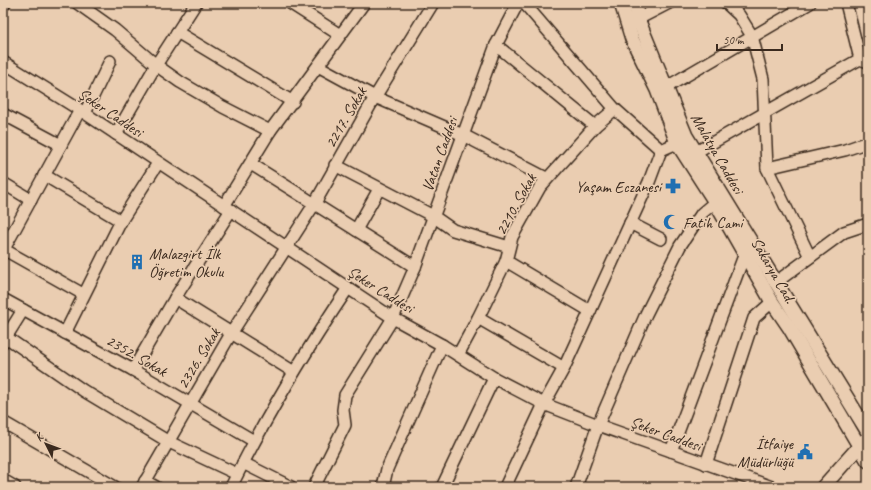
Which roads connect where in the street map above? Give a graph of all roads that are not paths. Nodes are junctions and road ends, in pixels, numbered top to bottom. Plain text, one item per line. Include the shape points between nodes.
1 (77, 3) edge
2 (196, 3) edge
3 (290, 3) edge
4 (433, 3) edge
5 (518, 3) edge
6 (524, 3) edge
7 (621, 3) edge
8 (634, 3) edge
9 (669, 3) edge
10 (726, 3) edge
11 (810, 3) edge
12 (846, 3) edge
13 (359, 5) edge
14 (638, 19) junction
15 (177, 32) junction
16 (340, 35) junction
17 (752, 36) junction
18 (496, 45) junction
19 (110, 61) dead end
20 (864, 61) edge
21 (3, 62) edge
22 (156, 65) junction
23 (318, 66) junction
24 (666, 88) junction
25 (375, 97) junction
26 (293, 102) junction
27 (615, 109) junction
28 (82, 112) junction
29 (765, 113) junction
30 (3, 114) edge
31 (595, 126) junction
32 (270, 131) junction
33 (116, 134) junction
34 (463, 135) junction
35 (868, 142) edge
36 (677, 143) junction
37 (61, 145) junction
38 (661, 150) junction
39 (696, 152) junction
40 (158, 163) junction
41 (251, 164) junction
42 (335, 166) junction
43 (767, 168) junction
44 (44, 175) junction
45 (546, 178) junction
46 (3, 183) edge
47 (379, 189) junction
48 (31, 200) junction
49 (715, 202) junction
50 (314, 203) junction
51 (228, 208) junction
52 (433, 216) junction
53 (121, 221) junction
54 (630, 223) junction
55 (868, 224) edge
56 (356, 230) junction
57 (661, 239) dead end
58 (287, 247) junction
59 (509, 248) junction
60 (4, 249) edge
61 (745, 253) junction
62 (810, 257) junction
63 (506, 261) junction
64 (415, 267) junction
65 (775, 283) junction
66 (348, 288) junction
67 (83, 294) junction
68 (175, 298) junction
69 (3, 299) edge
70 (772, 302) junction
71 (23, 310) junction
72 (590, 311) junction
73 (393, 318) junction
74 (478, 318) junction
75 (232, 332) junction
76 (65, 333) junction
77 (4, 340) edge
78 (442, 345) junction
79 (458, 354) junction
80 (564, 368) junction
81 (133, 370) junction
82 (294, 372) junction
83 (494, 378) junction
84 (190, 404) junction
85 (544, 404) junction
86 (3, 422) edge
87 (598, 425) junction
88 (868, 432) edge
89 (868, 437) edge
90 (254, 441) junction
91 (169, 442) junction
92 (671, 451) junction
93 (864, 452) edge
94 (243, 463) junction
95 (706, 464) junction
96 (237, 474) junction
97 (3, 480) edge
98 (143, 484) edge
99 (15, 487) edge
100 (115, 487) edge
101 (156, 487) edge
102 (231, 487) edge
103 (291, 487) edge
104 (314, 487) edge
105 (383, 487) edge
106 (442, 487) edge
107 (505, 487) edge
108 (576, 487) edge
109 (772, 487) edge
110 (823, 487) edge
111 (833, 487) edge

1 - 22 street via 115,30
2 - 15 street
3 - 16 street
4 - 25 street, 2217. Sokak
5 - 18 street, Vatan Caddesi
6 - 27 street
7 - 36 main road, Sakarya Cad. via 632,39
8 - 14 main road, Malatya Caddesi
9 - 14 street
10 - 17 street via 739,14
11 - 17 street
12 - 20 street
13 - 16 street
14 - 24 main road, Malatya Caddesi
15 - 22 street
15 - 26 street
16 - 23 street
17 - 24 street
17 - 29 street via 763,79
18 - 31 street
18 - 34 street, Vatan Caddesi
19 - 28 street
20 - 29 street
21 - 28 street, Şeker Caddesi
22 - 32 street via 223,107
22 - 33 street
23 - 25 street
23 - 26 street
24 - 39 main road, Malatya Caddesi via 686,136
25 - 34 street
25 - 42 street, 2217. Sokak
26 - 32 street
27 - 31 street, 2210. Sokak
27 - 38 street
28 - 33 street, Şeker Caddesi
28 - 37 street
29 - 39 street
29 - 43 street
30 - 37 street
31 - 45 street, 2210. Sokak
32 - 41 street
33 - 40 street, Şeker Caddesi
34 - 45 street
34 - 52 street, Vatan Caddesi
35 - 43 street via 845,150
36 - 38 street
36 - 49 main road, Sakarya Cad.
37 - 44 street
38 - 54 street
39 - 65 main road, Malatya Caddesi
40 - 51 street, Şeker Caddesi
40 - 53 street
41 - 50 street
41 - 51 street
42 - 47 street
42 - 50 street, 2217. Sokak
43 - 62 street
44 - 48 street
44 - 53 street
45 - 59 street, 2210. Sokak via 512,237
46 - 48 street
47 - 52 street
47 - 56 street
48 - 60 street
49 - 61 main road, Sakarya Cad.
49 - 87 street via 702,213 680,246 646,314
50 - 56 street
50 - 58 street, 2217. Sokak
51 - 58 street, Şeker Caddesi
51 - 68 street
52 - 59 street via 453,230
52 - 64 street, Vatan Caddesi
53 - 67 street
54 - 57 street
54 - 72 street
55 - 62 street via 844,232
56 - 64 street
58 - 66 street, Şeker Caddesi
58 - 75 street, 2326. Sokak
59 - 63 street, 2210. Sokak
60 - 67 street
61 - 70 main road, Sakarya Cad.
61 - 92 street
62 - 65 street
63 - 72 street
63 - 74 street, 2210. Sokak
64 - 73 street, Vatan Caddesi
65 - 88 main road, Malatya Caddesi
66 - 73 street, Şeker Caddesi
66 - 82 street
67 - 76 street
68 - 75 street
68 - 81 street
69 - 71 street, 2352. Sokak
70 - 93 main road, Sakarya Cad.
70 - 95 street via 754,318
71 - 76 street, 2352. Sokak
71 - 77 street
72 - 80 street
73 - 78 street, Şeker Caddesi
73 - 104 street, Vatan Caddesi via 345,395 345,425
74 - 79 street, 2210. Sokak
74 - 80 street
75 - 82 street
75 - 84 street, 2326. Sokak
76 - 81 street, 2352. Sokak
77 - 91 street
78 - 79 street, Şeker Caddesi
78 - 105 street via 387,469
79 - 83 street, Şeker Caddesi
80 - 85 street
81 - 84 street, 2352. Sokak
82 - 90 street
83 - 85 street, Şeker Caddesi
83 - 106 street
84 - 90 street, 2352. Sokak
84 - 91 street, 2326. Sokak
85 - 87 street, Şeker Caddesi
85 - 107 street
86 - 100 street
87 - 92 street, Şeker Caddesi
87 - 108 street
89 - 93 main road
90 - 94 street
91 - 96 street
91 - 98 street, 2326. Sokak
92 - 95 street, Şeker Caddesi
93 - 110 main road
93 - 111 main road
94 - 96 street
94 - 103 street
95 - 109 street, Şeker Caddesi
96 - 102 street
97 - 99 street
98 - 101 street

